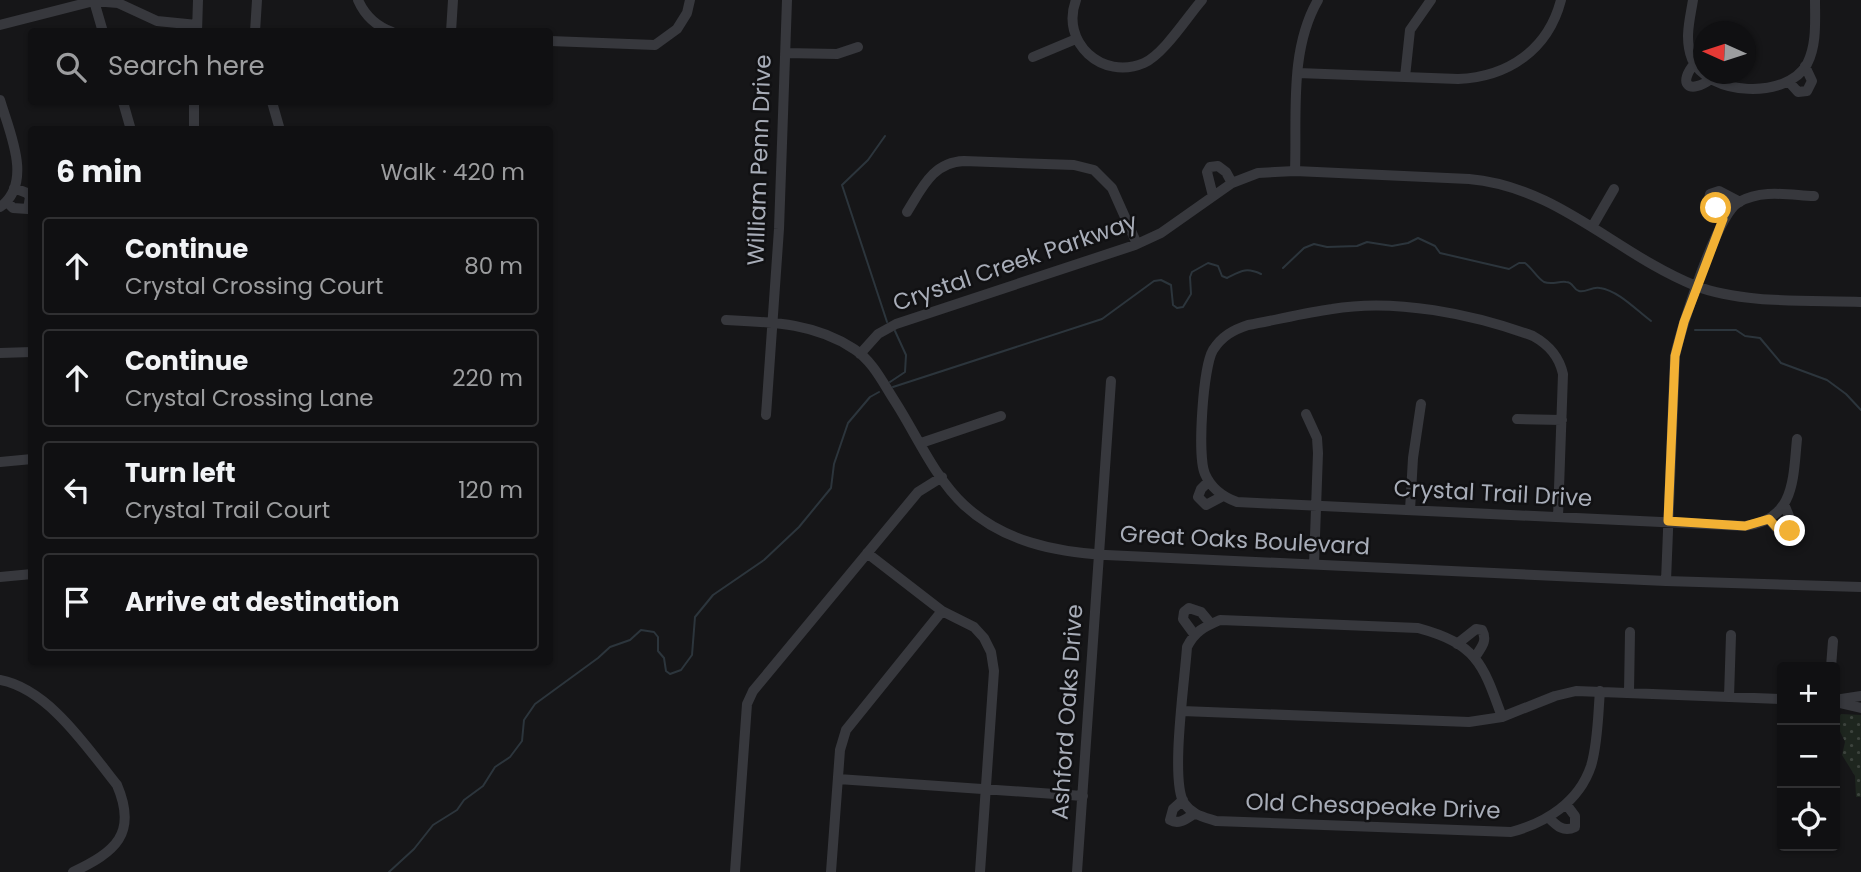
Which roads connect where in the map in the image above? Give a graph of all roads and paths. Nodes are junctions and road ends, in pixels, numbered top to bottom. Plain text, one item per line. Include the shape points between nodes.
1 (198, 0) edge
2 (257, 0) edge
3 (358, 0) edge
4 (453, 0) edge
5 (690, 0) edge
6 (787, 0) edge
7 (1076, 0) edge
8 (1202, 0) edge
9 (1318, 0) edge
10 (1431, 0) edge
11 (1561, 0) edge
12 (1693, 0) edge
13 (1815, 0) edge
14 (94, 1) edge
15 (0, 25) edge
16 (102, 28) edge
17 (197, 28) edge
18 (255, 28) edge
19 (384, 28) edge
20 (451, 28) edge
21 (1076, 39) junction
22 (553, 41) edge
23 (858, 47) dead end
24 (785, 53) junction
25 (1693, 56) edge
26 (1033, 57) dead end
27 (1693, 65) edge
28 (1805, 66) junction
29 (1298, 73) junction
30 (1405, 77) junction
31 (1789, 82) junction
32 (1705, 84) edge
33 (1718, 84) edge
34 (0, 100) edge
35 (124, 105) edge
36 (194, 105) edge
37 (273, 105) edge
38 (130, 126) edge
39 (194, 126) edge
40 (279, 126) edge
41 (1295, 171) junction
42 (1232, 183) junction
43 (14, 188) junction
44 (1614, 189) dead end
45 (28, 194) edge
46 (1213, 196) junction
47 (1814, 196) dead end
48 (1740, 202) junction
49 (3, 205) edge
50 (28, 205) edge
51 (907, 212) dead end
52 (1723, 219) junction
53 (1592, 227) junction
54 (1137, 244) junction
55 (1697, 286) junction
56 (1861, 302) edge
57 (726, 320) dead end
58 (772, 323) junction
59 (28, 352) edge
60 (0, 353) edge
61 (860, 354) junction
62 (1111, 381) dead end
63 (1421, 404) dead end
64 (1307, 414) dead end
65 (765, 415) dead end
66 (1001, 416) dead end
67 (1517, 419) dead end
68 (1562, 420) junction
69 (1797, 439) dead end
70 (921, 443) junction
71 (28, 459) edge
72 (0, 462) edge
73 (942, 477) junction
74 (1208, 482) junction
75 (1223, 496) junction
76 (1784, 504) junction
77 (1317, 506) junction
78 (1410, 510) junction
79 (1558, 517) junction
80 (1769, 519) junction
81 (1668, 521) junction
82 (867, 553) junction
83 (1098, 554) junction
84 (1314, 564) junction
85 (28, 574) edge
86 (0, 577) edge
87 (1666, 581) junction
88 (1861, 586) edge
89 (942, 611) junction
90 (1211, 624) junction
91 (1630, 632) dead end
92 (1194, 634) junction
93 (1731, 635) dead end
94 (1833, 641) dead end
95 (1457, 644) junction
96 (1475, 657) junction
97 (1831, 662) edge
98 (0, 680) edge
99 (1600, 691) junction
100 (1629, 692) junction
101 (1729, 696) junction
102 (1861, 696) edge
103 (1777, 699) edge
104 (1840, 700) edge
105 (1840, 702) edge
106 (1861, 708) edge
107 (1182, 711) junction
108 (1502, 717) junction
109 (838, 779) junction
110 (986, 789) junction
111 (1083, 796) junction
112 (1183, 800) junction
113 (1566, 804) junction
114 (1194, 814) junction
115 (1548, 817) junction
116 (74, 872) edge
117 (736, 872) edge
118 (831, 872) edge
119 (980, 872) edge
120 (1077, 872) edge

1 - 17 street
2 - 18 street
3 - 19 street via 374,23
4 - 20 street
5 - 22 street via 677,29 655,45
6 - 24 street, William Penn Drive
7 - 21 street via 1072,15
8 - 21 street via 1144,63 1116,67 1099,62
9 - 29 street via 1302,40
10 - 30 street via 1410,30
11 - 30 street via 1548,31 1534,48 1498,73 1465,78
12 - 25 street via 1687,36
13 - 28 street via 1814,43
14 - 15 street
14 - 16 street
14 - 17 street via 118,3 157,21
21 - 26 street
23 - 24 street via 837,54
24 - 58 street, William Penn Drive
27 - 32 street via 1686,74 1686,85
28 - 31 street
28 - 31 street via 1812,81 1807,91 1798,92
29 - 30 street
29 - 41 street
31 - 33 street via 1768,89
34 - 43 street via 18,162
35 - 38 street
36 - 39 street
37 - 40 street
41 - 42 street, Crystal Creek Parkway via 1258,173
41 - 53 street, Crystal Creek Parkway via 1498,183 1524,190
42 - 46 street, Crystal Creek Parkway
42 - 46 street via 1218,166 1210,167
43 - 45 street
43 - 49 street
44 - 53 street
46 - 54 street, Crystal Creek Parkway via 1161,233
47 - 48 street via 1764,194
48 - 52 street
48 - 52 street via 1719,191 1710,194
49 - 50 street via 27,209
51 - 54 street via 933,172 948,163 1082,166 1101,174 1112,188
52 - 55 street
53 - 55 street, Crystal Creek Parkway
54 - 61 street, Crystal Creek Parkway via 896,324 878,334
55 - 56 street, Crystal Creek Parkway via 1745,297
55 - 81 street via 1675,356
57 - 58 street, Great Oaks Boulevard
58 - 61 street, Great Oaks Boulevard via 817,330
58 - 65 street, William Penn Drive
59 - 60 street
61 - 70 street, Great Oaks Boulevard
62 - 83 street, Ashford Oaks Drive
63 - 78 street
64 - 77 street via 1318,444
66 - 70 street
67 - 68 street
68 - 74 street via 1561,365 1549,347 1533,336 1433,310 1333,309 1248,325 1224,336 1215,347 1206,375 1200,452
68 - 79 street
69 - 76 street via 1793,480
70 - 73 street, Great Oaks Boulevard
71 - 72 street
73 - 82 street via 918,492
73 - 83 street, Great Oaks Boulevard via 963,504 1021,541
74 - 75 street
74 - 75 street, Crystal Trail Drive via 1200,489 1202,502 1214,503
75 - 77 street, Crystal Trail Drive via 1237,502
76 - 80 street
76 - 80 street, Crystal Trail Drive via 1793,526 1790,531 1777,528
77 - 78 street, Crystal Trail Drive
77 - 84 street
78 - 79 street, Crystal Trail Drive
79 - 81 street, Crystal Trail Drive
80 - 81 street, Crystal Trail Drive via 1745,526
81 - 87 street
82 - 89 street
82 - 117 street via 747,704
83 - 84 street, Great Oaks Boulevard
83 - 111 street, Ashford Oaks Drive
84 - 87 street, Great Oaks Boulevard
85 - 86 street
87 - 88 street, Great Oaks Boulevard
89 - 109 street via 846,730
89 - 110 street via 974,627 991,652 994,671
90 - 92 street, Old Chesapeake Drive
90 - 92 street, Old Chesapeake Drive via 1201,612 1189,608 1183,619
90 - 95 street, Old Chesapeake Drive via 1220,620 1418,628
91 - 100 street
92 - 107 street, Old Chesapeake Drive via 1187,647
93 - 101 street
94 - 97 street
95 - 96 street, Old Chesapeake Drive
95 - 96 street via 1476,629 1482,630 1485,641
96 - 108 street, Old Chesapeake Drive
98 - 116 street via 57,712 117,785 123,799 124,825 114,848
99 - 100 street
99 - 108 street via 1555,696
99 - 113 street, Old Chesapeake Drive via 1591,766
100 - 101 street
101 - 103 street
102 - 104 street
105 - 106 street
107 - 108 street via 1469,722
107 - 112 street, Old Chesapeake Drive via 1177,779
109 - 110 street
109 - 118 street
110 - 111 street
110 - 119 street
111 - 120 street, Ashford Oaks Drive
112 - 114 street, Old Chesapeake Drive
112 - 114 street, Old Chesapeake Drive via 1170,820 1182,822
113 - 115 street, Old Chesapeake Drive
113 - 115 street via 1575,816 1575,827 1562,829
114 - 115 street, Old Chesapeake Drive via 1216,821 1493,832 1528,828

